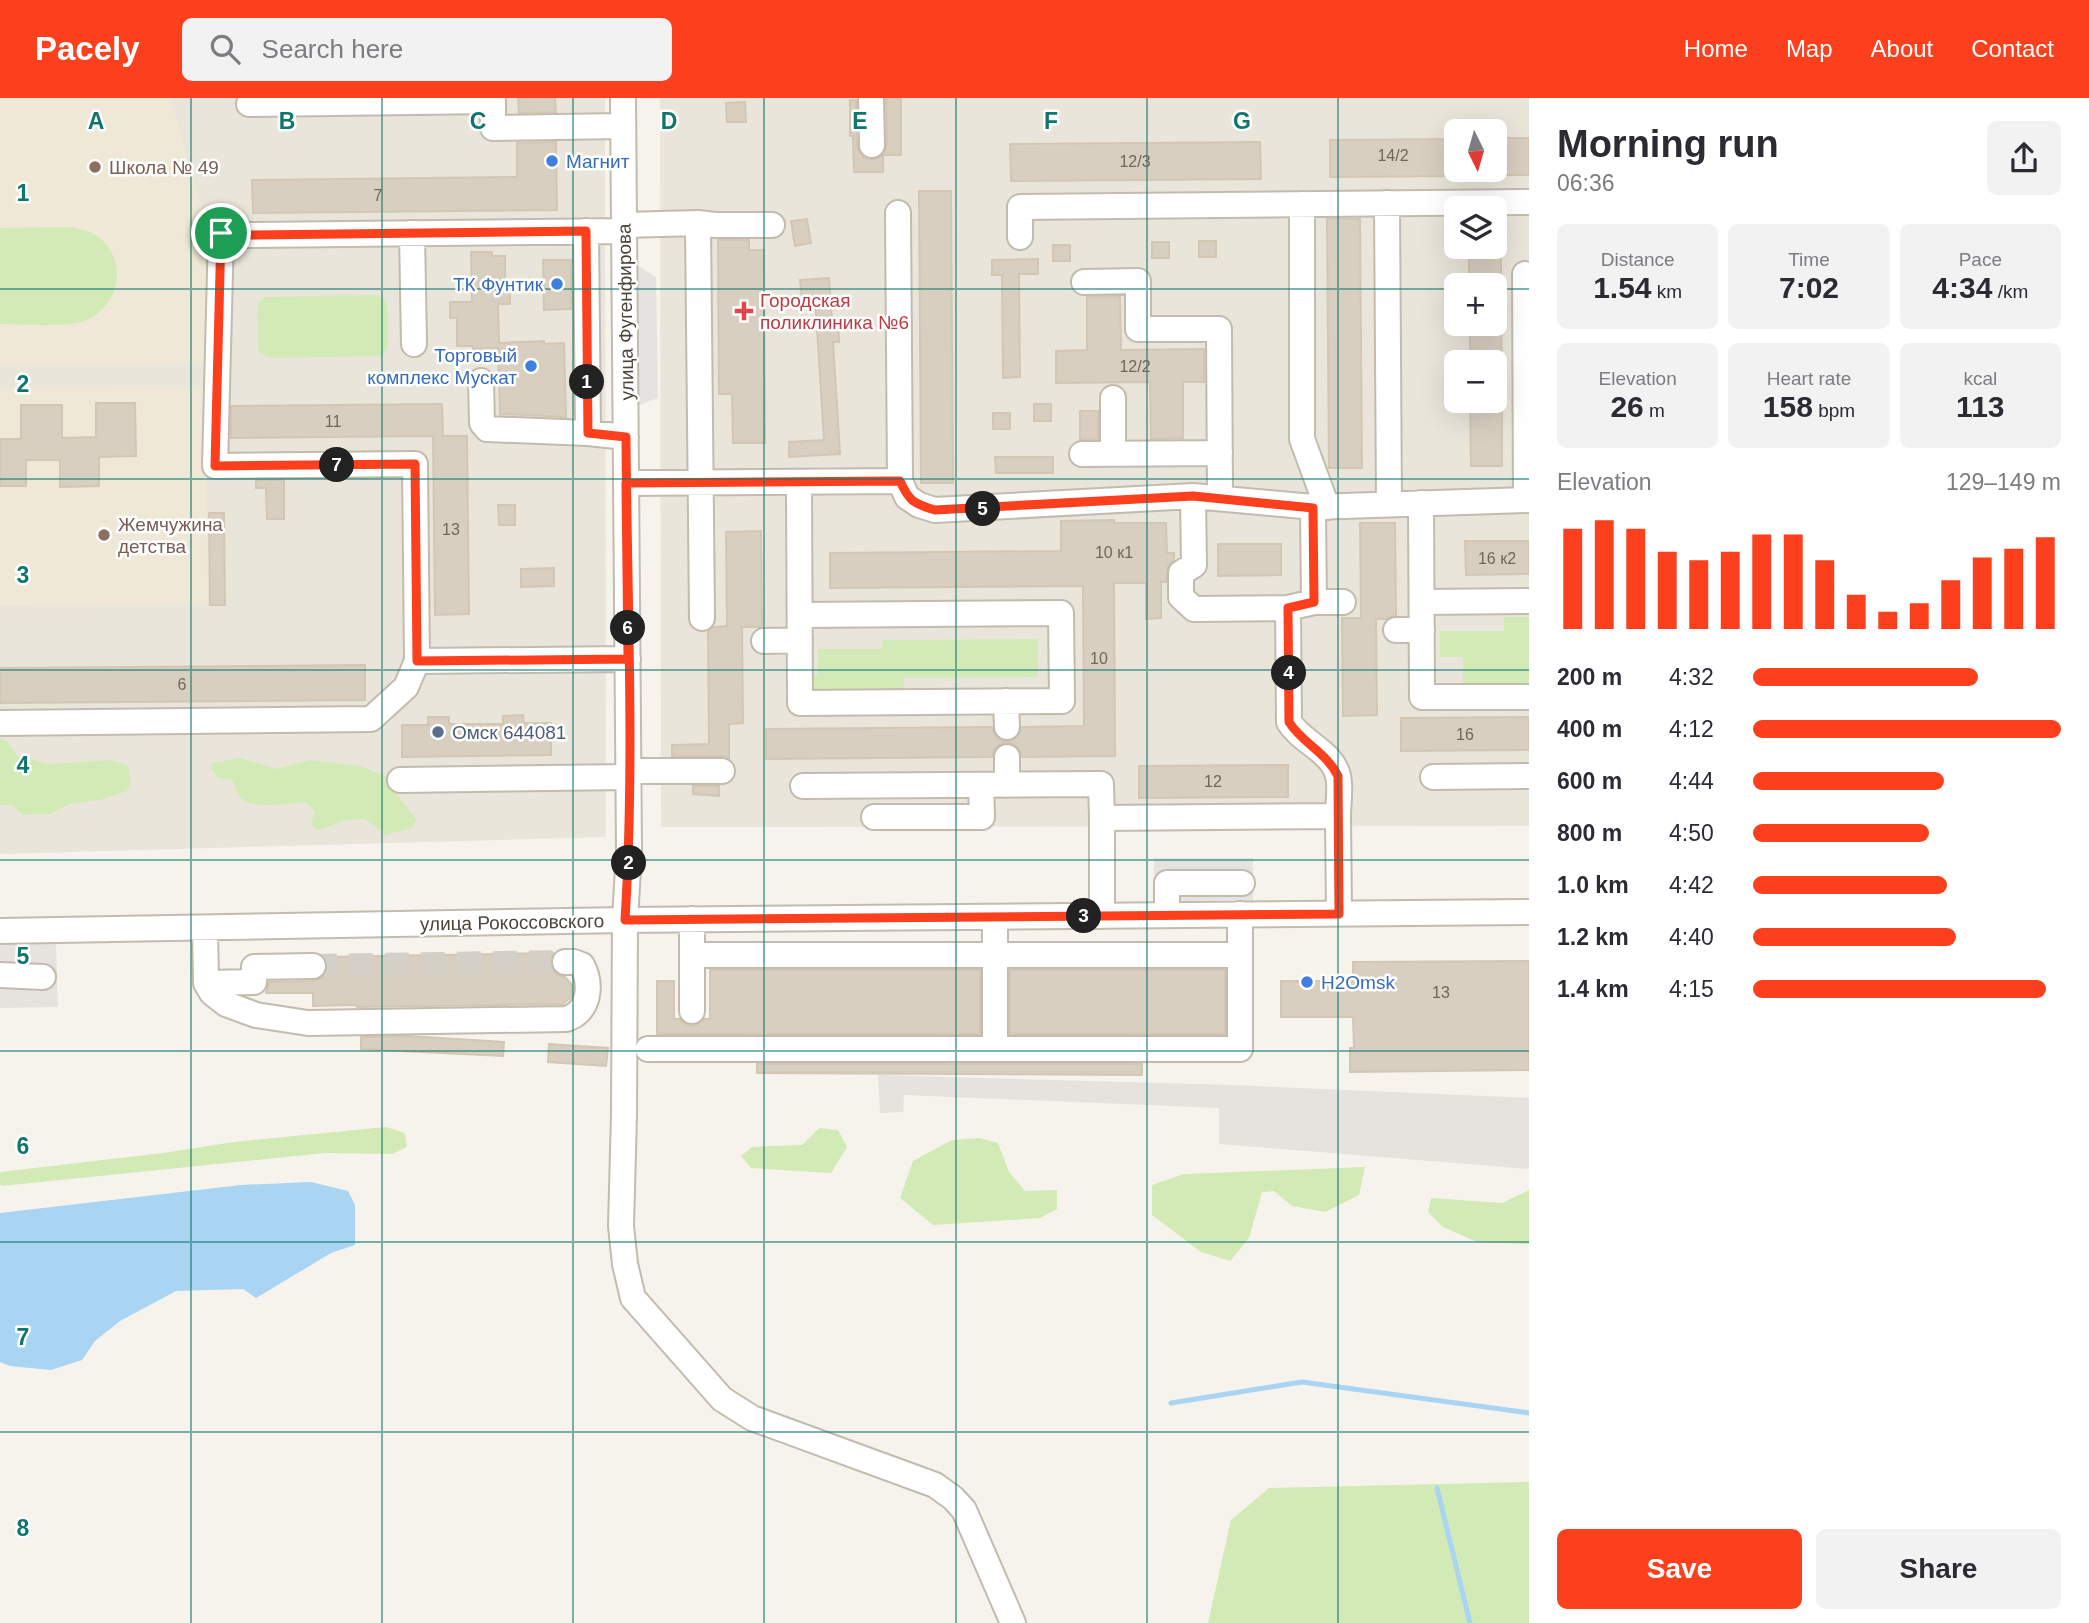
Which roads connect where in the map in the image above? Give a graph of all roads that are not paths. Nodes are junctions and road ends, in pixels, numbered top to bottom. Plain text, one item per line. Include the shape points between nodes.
1 (623, 98) edge
2 (871, 98) edge
3 (249, 104) dead end
4 (623, 126) junction
5 (872, 145) dead end
6 (1529, 202) edge
7 (1387, 203) junction
8 (1301, 204) junction
9 (898, 213) dead end
10 (698, 223) junction
11 (772, 225) dead end
12 (624, 228) junction
13 (586, 231) junction
14 (412, 233) junction
15 (1020, 237) dead end
16 (1525, 274) dead end
17 (1084, 282) dead end
18 (1527, 316) edge
19 (414, 344) dead end
20 (481, 381) dead end
21 (1113, 398) dead end
22 (588, 433) junction
23 (626, 437) junction
24 (1220, 453) junction
25 (1082, 454) dead end
26 (1113, 454) junction
27 (900, 481) junction
28 (701, 482) junction
29 (799, 482) junction
30 (626, 483) junction
31 (1193, 496) junction
32 (1220, 498) junction
33 (1528, 500) edge
34 (1421, 503) junction
35 (1389, 504) junction
36 (1320, 507) junction
37 (1529, 601) edge
38 (1314, 602) junction
39 (1343, 602) dead end
40 (1422, 602) junction
41 (1288, 608) junction
42 (800, 615) junction
43 (702, 618) dead end
44 (1396, 630) dead end
45 (1422, 630) junction
46 (764, 640) dead end
47 (800, 640) junction
48 (628, 659) junction
49 (417, 661) junction
50 (1529, 697) edge
51 (1006, 701) junction
52 (0, 723) edge
53 (1007, 727) dead end
54 (1007, 757) dead end
55 (722, 771) dead end
56 (629, 774) junction
57 (1529, 776) edge
58 (1433, 777) dead end
59 (400, 780) dead end
60 (981, 785) junction
61 (1007, 785) junction
62 (803, 786) dead end
63 (1338, 816) junction
64 (874, 817) dead end
65 (1102, 818) junction
66 (1242, 883) dead end
67 (1529, 912) edge
68 (1240, 914) junction
69 (1339, 914) junction
70 (1167, 915) junction
71 (1102, 916) junction
72 (995, 917) junction
73 (692, 919) junction
74 (625, 920) junction
75 (205, 928) junction
76 (0, 931) edge
77 (692, 955) junction
78 (995, 955) junction
79 (1240, 955) junction
80 (565, 962) tunnel mouth
81 (313, 966) tunnel mouth
82 (0, 975) edge
83 (43, 977) dead end
84 (206, 983) junction
85 (692, 1011) dead end
86 (648, 1049) dead end
87 (995, 1049) junction
88 (1013, 1623) edge

1 - 4 street, улица Фугенфирова
2 - 5 street
3 - 4 street via 493,101 493,128
4 - 12 street, улица Фугенфирова
6 - 7 street
7 - 8 street
7 - 35 street
8 - 15 street via 1020,207
8 - 36 street via 1302,439
9 - 27 street
10 - 11 street
10 - 12 street
10 - 28 street
12 - 13 street
12 - 23 street, улица Фугенфирова
13 - 14 street
13 - 22 street
14 - 19 street
14 - 49 street via 221,233 215,466 415,464
16 - 18 street
17 - 24 street via 1138,281 1138,329 1219,328
18 - 33 street
20 - 22 street via 485,428
21 - 26 street
22 - 23 street
23 - 30 street, улица Фугенфирова
24 - 26 street
24 - 32 street
25 - 26 street
27 - 29 street
27 - 31 street via 907,497 935,510
28 - 29 street
28 - 30 street
28 - 43 street
29 - 42 street
30 - 48 street, улица Фугенфирова
31 - 32 street
31 - 41 street via 1194,565 1181,573 1181,597 1194,609
32 - 36 street
33 - 34 street
34 - 35 street
34 - 40 street
35 - 36 street
36 - 38 street
37 - 40 street
38 - 39 street
38 - 41 street
40 - 45 street
41 - 63 street via 1289,722 1332,764 1338,776
42 - 47 street
42 - 51 street via 1061,613 1062,701
44 - 45 street
45 - 50 street via 1422,697
46 - 47 street
47 - 51 street via 800,703
48 - 49 street
48 - 56 street, улица Фугенфирова
49 - 52 street via 406,687 371,719
51 - 53 street
54 - 61 street
55 - 56 street
56 - 59 street
56 - 74 street, улица Фугенфирова
57 - 58 street
60 - 61 street
60 - 62 street
60 - 64 street via 982,817
61 - 65 street via 1101,784
63 - 65 street
63 - 69 street
65 - 71 street
66 - 70 street via 1167,883
67 - 69 street, улица Рокоссовского
68 - 69 street, улица Рокоссовского
68 - 70 street, улица Рокоссовского
68 - 79 street
70 - 71 street, улица Рокоссовского
71 - 72 street, улица Рокоссовского
72 - 73 street, улица Рокоссовского
72 - 78 street
73 - 74 street, улица Рокоссовского
73 - 77 street
74 - 75 street, улица Рокоссовского
74 - 88 street, улица Фугенфирова via 621,1226 633,1298 732,1406 752,1418 934,1485 953,1498 964,1510
75 - 76 street, улица Рокоссовского
75 - 84 street
77 - 78 street
77 - 85 street
78 - 79 street
78 - 87 street
79 - 87 street via 1240,1049
80 - 84 street via 582,965 588,992 580,1011 566,1018 308,1023 226,1004
81 - 84 street via 254,967 254,982
82 - 83 street
86 - 87 street

